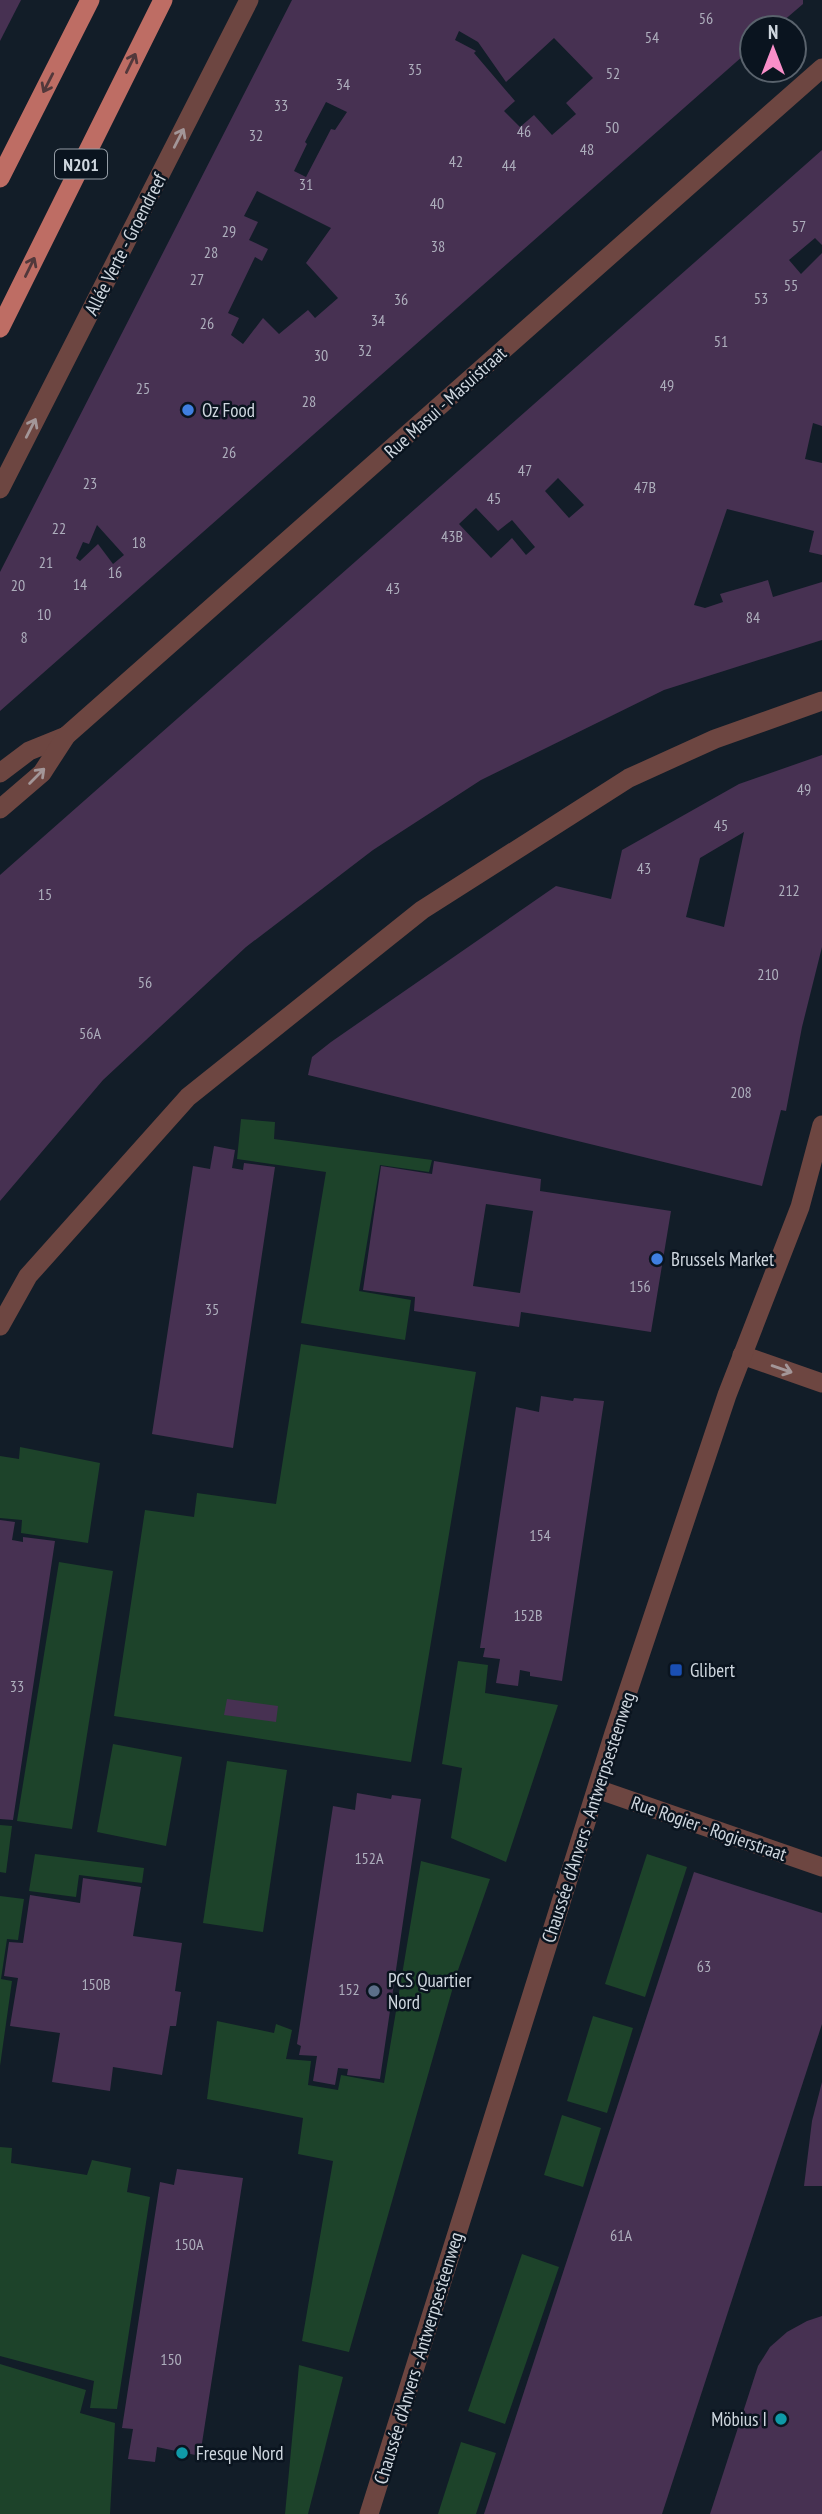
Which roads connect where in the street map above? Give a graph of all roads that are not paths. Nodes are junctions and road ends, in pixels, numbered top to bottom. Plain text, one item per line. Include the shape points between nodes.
1 (90, 0) edge
2 (163, 0) edge
3 (249, 0) edge
4 (822, 68) edge
5 (0, 178) edge
6 (0, 328) edge
7 (0, 489) edge
8 (822, 701) edge
9 (66, 736) junction
10 (0, 774) edge
11 (0, 809) edge
12 (822, 1125) edge
13 (0, 1326) edge
14 (742, 1355) junction
15 (822, 1383) edge
16 (597, 1789) junction
17 (822, 1867) edge
18 (369, 2514) edge

1 -> 5 main road
6 -> 2 main road, N201
7 -> 3 street, Allée Verte - Groendreef
4 - 9 street, Rue Masui - Masuistraat
8 - 13 street via 715,739 629,778 422,910 188,1097 28,1276
9 - 10 street, Rue Masui - Masuistraat via 29,751
11 -> 9 street, Rue Masui - Masuistraat via 42,773
12 - 14 street, Chaussée d'Anvers - Antwerpsesteenweg via 800,1207
14 -> 15 street
14 - 16 street, Chaussée d'Anvers - Antwerpsesteenweg
16 - 17 street, Rue Rogier - Rogierstraat
16 - 18 street, Chaussée d'Anvers - Antwerpsesteenweg

